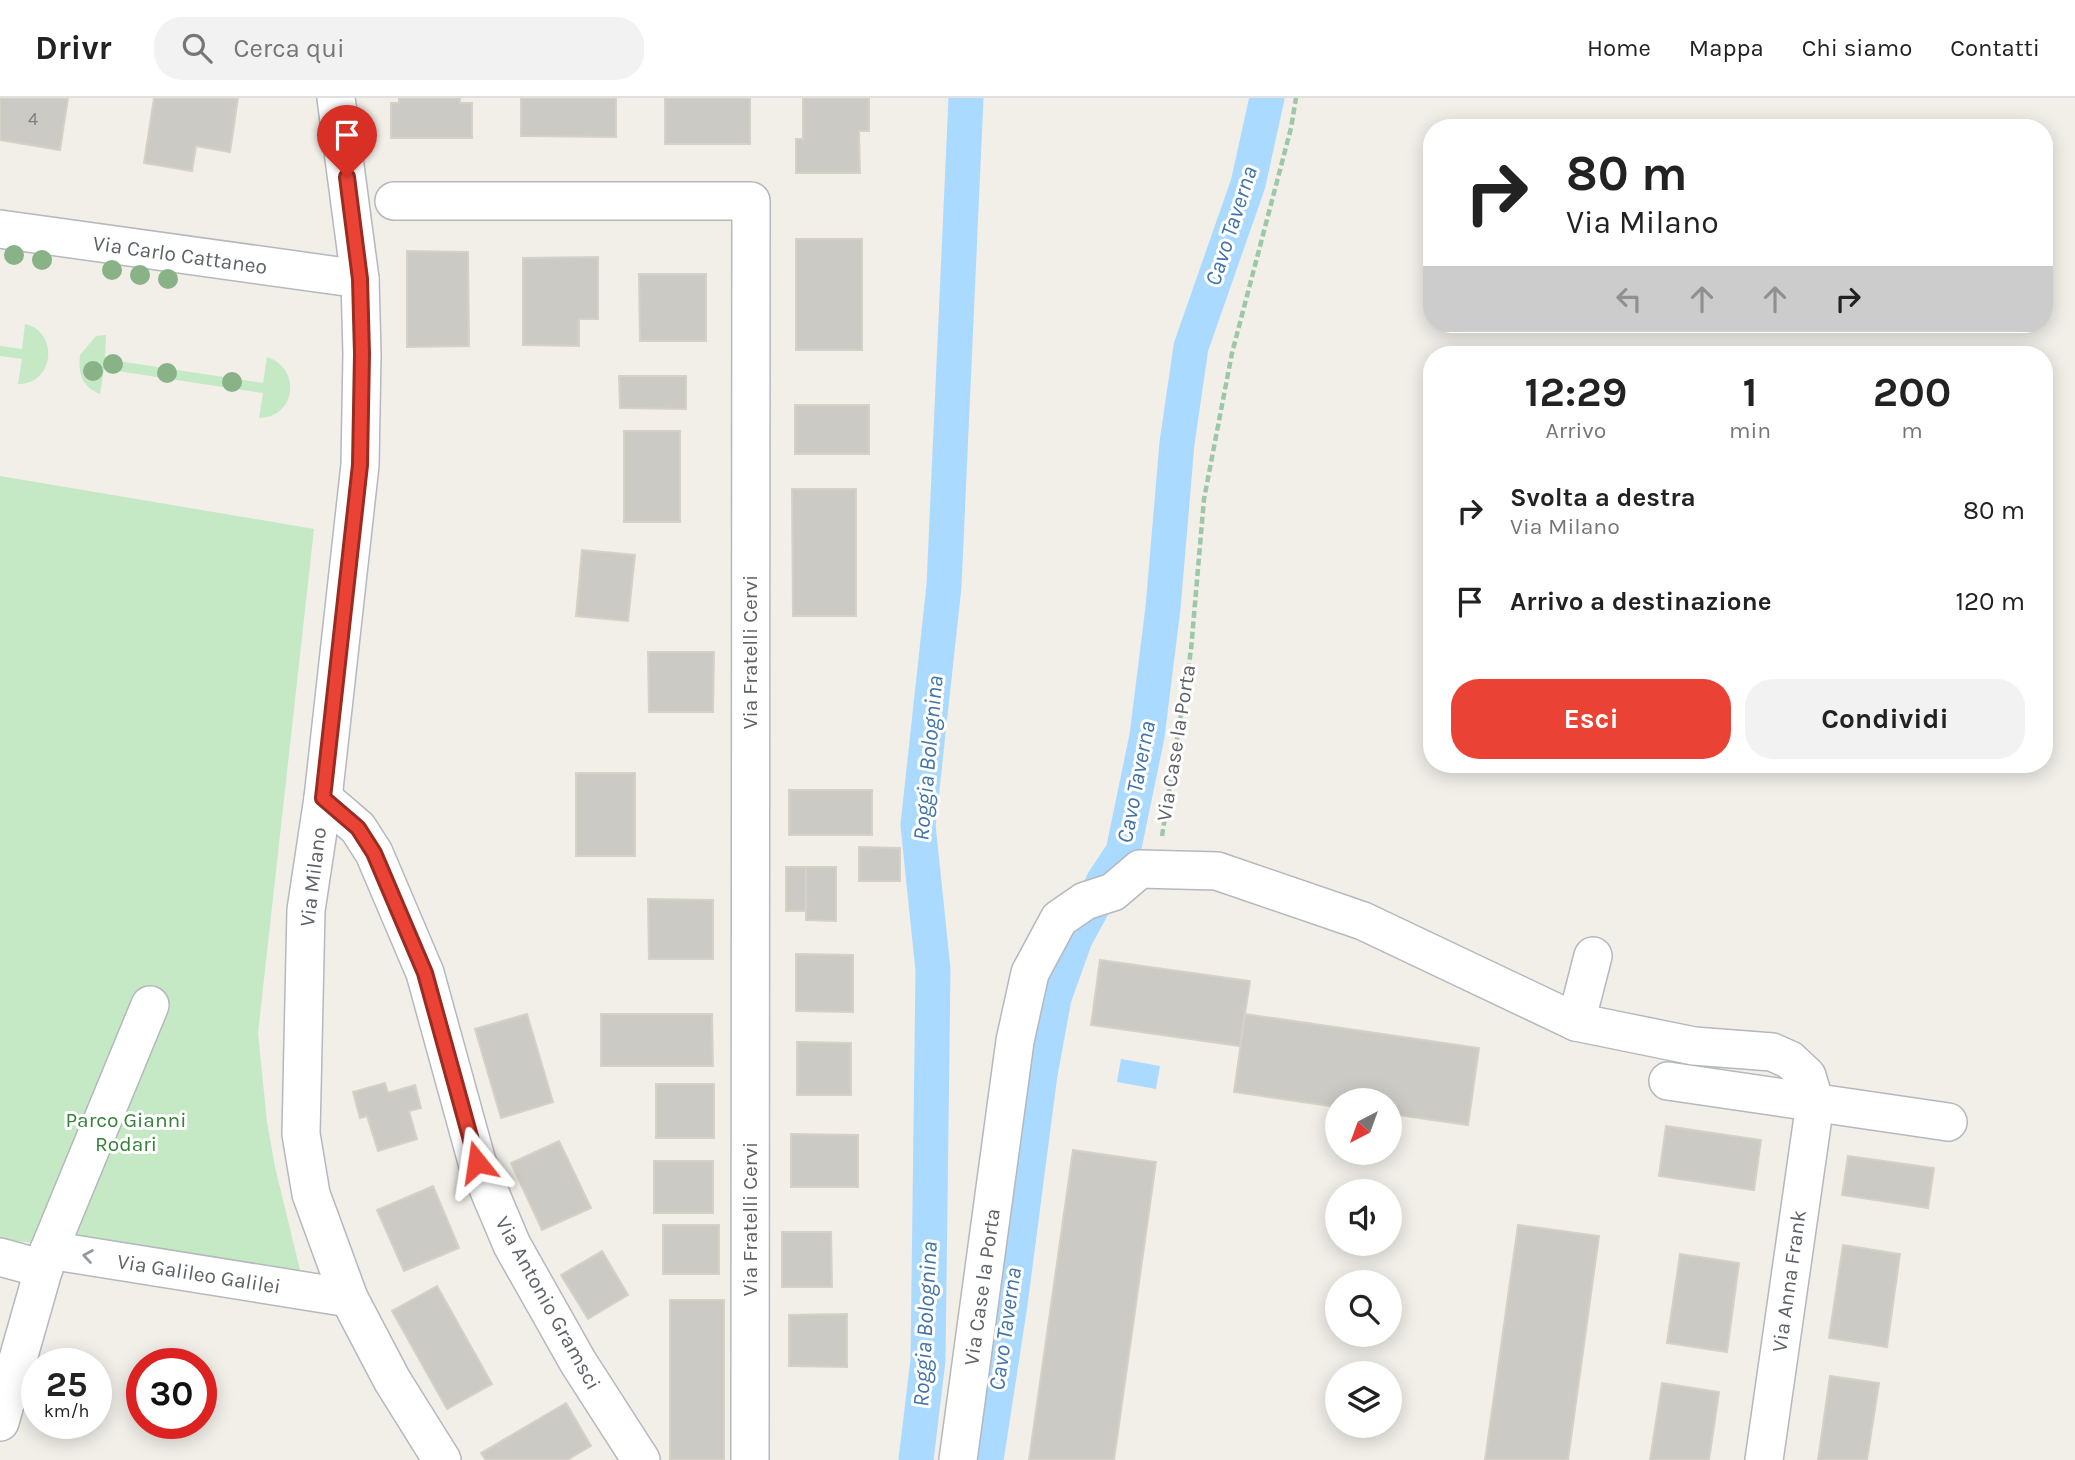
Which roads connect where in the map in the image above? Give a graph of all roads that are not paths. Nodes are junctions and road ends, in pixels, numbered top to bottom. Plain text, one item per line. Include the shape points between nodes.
1 (336, 98) edge
2 (394, 201) dead end
3 (0, 229) edge
4 (360, 279) junction
5 (323, 798) junction
6 (1593, 956) dead end
7 (150, 1005) dead end
8 (1576, 1021) junction
9 (1668, 1081) dead end
10 (1815, 1102) junction
11 (1948, 1122) dead end
12 (0, 1257) edge
13 (46, 1259) junction
14 (349, 1298) junction
15 (0, 1422) edge
16 (442, 1460) edge
17 (641, 1460) edge
18 (750, 1460) edge
19 (958, 1460) edge
20 (1763, 1460) edge

1 - 4 street, Via Milano
2 - 18 street, Via Fratelli Cervi via 751,201
3 - 4 street, Via Carlo Cattaneo
4 - 5 street, Via Milano via 360,465
5 - 14 street, Via Milano via 306,910 301,1134 311,1194
5 - 17 street, Via Antonio Gramsci via 358,828 374,853 425,973 477,1162 513,1245 578,1362
6 - 8 street
7 - 13 street
8 - 10 street via 1695,1046 1772,1052 1790,1060 1807,1076
8 - 19 street, Via Case la Porta via 1363,921 1217,870 1140,869 1059,919 1030,973 1015,1041
9 - 10 street
10 - 11 street
10 - 20 street, Via Anna Frank
12 - 13 street, Via Galileo Galilei
14 -> 13 street, Via Galileo Galilei
13 - 15 street
14 - 16 street, Via Milano via 392,1380

